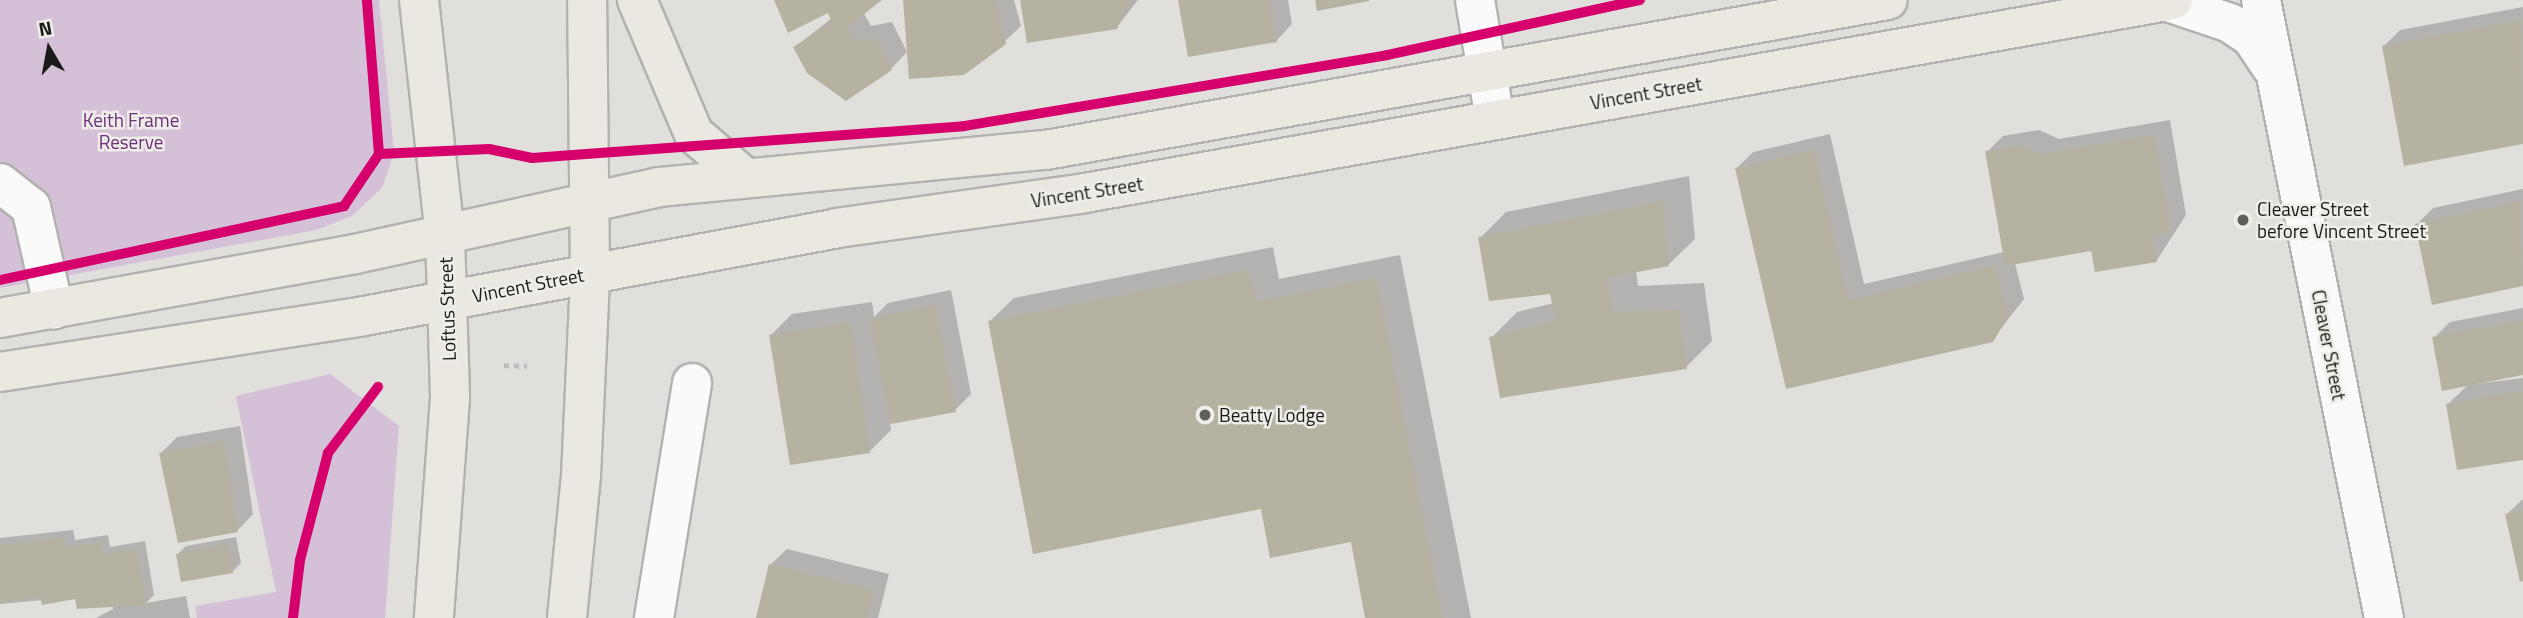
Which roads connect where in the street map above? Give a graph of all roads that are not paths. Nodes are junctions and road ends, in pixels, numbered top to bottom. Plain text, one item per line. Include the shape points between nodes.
1 (419, 0) edge
2 (587, 0) edge
3 (637, 0) edge
4 (1475, 0) edge
5 (1888, 0) edge
6 (2261, 0) edge
7 (2169, 1) edge
8 (2274, 72) junction
9 (1487, 73) junction
10 (1495, 119) junction
11 (743, 176) junction
12 (0, 183) edge
13 (590, 202) junction
14 (445, 236) junction
15 (590, 274) junction
16 (446, 300) junction
17 (54, 309) junction
18 (0, 318) edge
19 (0, 372) edge
20 (692, 383) dead end
21 (434, 618) edge
22 (567, 618) edge
23 (654, 618) edge
24 (2384, 618) edge

1 - 14 main road, Loftus Street
2 - 13 main road
3 - 11 main road via 694,134
4 - 9 street
5 - 9 main road
6 - 8 street, Cleaver Street
7 - 8 street, Cleaver Street via 2230,23 2251,37
7 - 10 main road, Vincent Street
8 - 24 street, Cleaver Street
9 - 10 street
9 - 11 main road via 1046,150
10 - 15 main road, Vincent Street
11 - 13 main road
12 - 17 street via 31,207
13 - 14 main road
13 - 15 main road
14 - 16 main road, Loftus Street
14 - 17 main road
15 - 16 main road, Vincent Street
15 - 22 main road via 581,476
16 - 19 main road, Vincent Street
16 - 21 main road, Loftus Street via 450,398
17 - 18 main road
20 - 23 street

